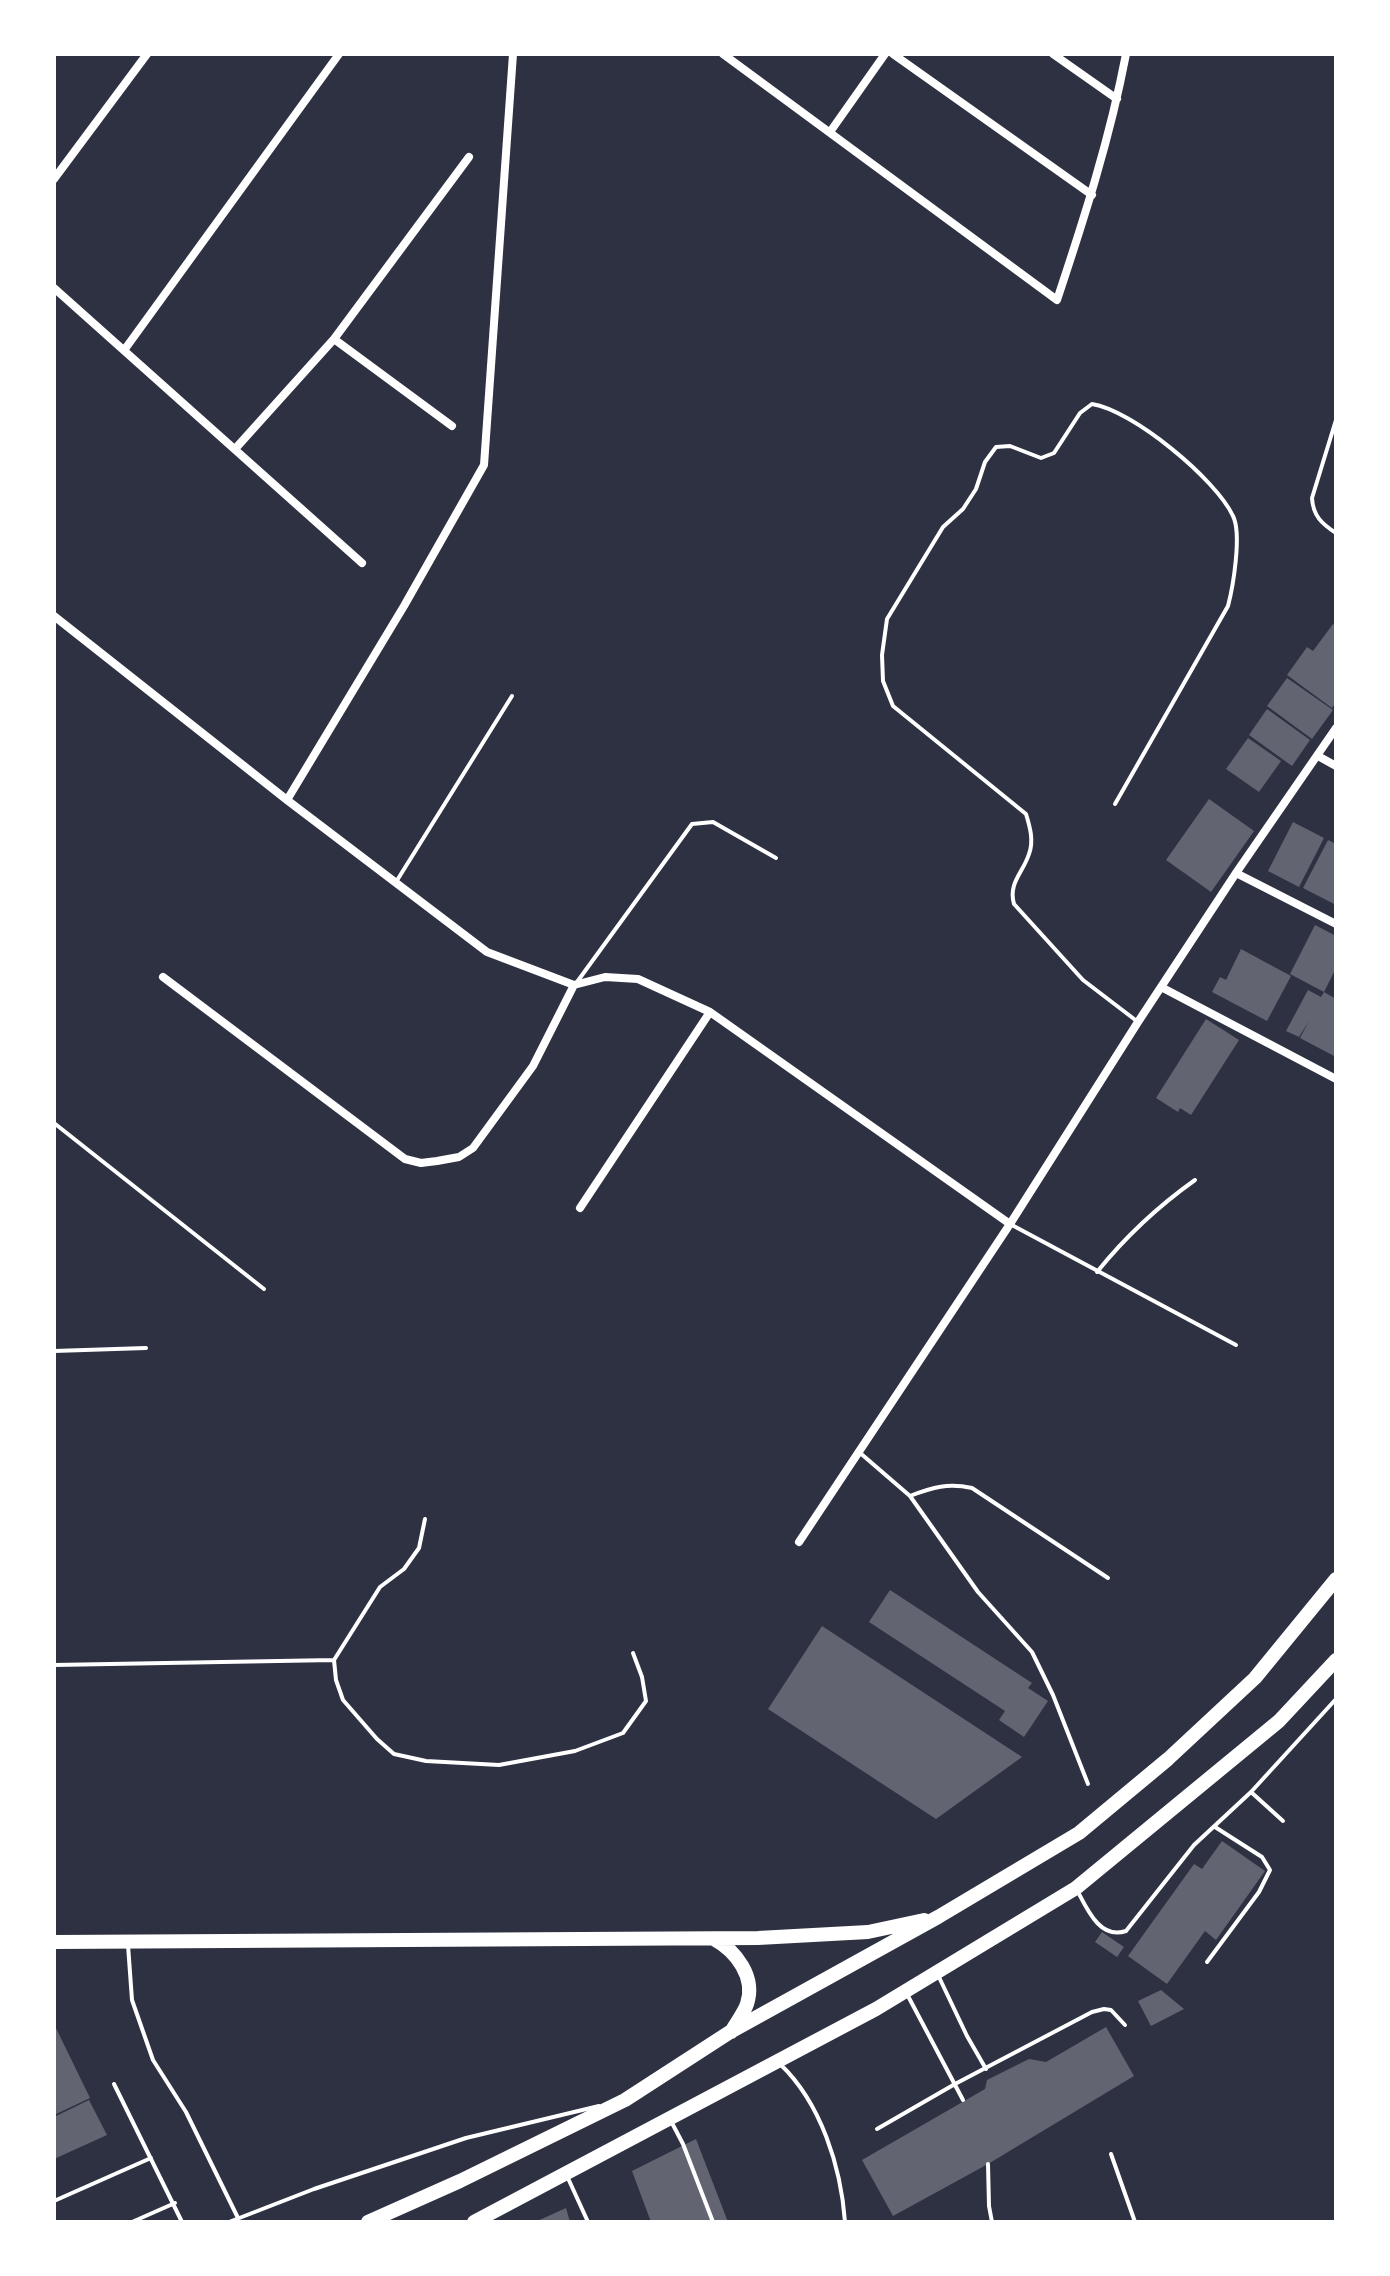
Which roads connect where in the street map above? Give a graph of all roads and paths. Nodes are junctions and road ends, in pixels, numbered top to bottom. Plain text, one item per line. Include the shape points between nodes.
1 (147, 54) edge
2 (339, 54) edge
3 (513, 54) edge
4 (723, 54) edge
5 (885, 54) edge
6 (893, 54) edge
7 (1053, 54) edge
8 (1126, 54) edge
9 (1117, 99) junction
10 (830, 132) junction
11 (469, 157) dead end
12 (54, 179) edge
13 (1092, 195) junction
14 (54, 288) edge
15 (334, 339) junction
16 (125, 349) junction
17 (1336, 420) edge
18 (452, 426) dead end
19 (235, 449) junction
20 (1336, 533) edge
21 (362, 563) dead end
22 (54, 616) edge
23 (512, 696) dead end
24 (1336, 728) edge
25 (1318, 756) junction
26 (1336, 766) edge
27 (287, 800) junction
28 (1115, 804) dead end
29 (776, 858) dead end
30 (1236, 873) junction
31 (394, 884) junction
32 (1336, 924) edge
33 (163, 977) dead end
34 (574, 985) junction
35 (1161, 987) junction
36 (710, 1012) junction
37 (1138, 1022) junction
38 (1336, 1079) edge
39 (54, 1123) edge
40 (1195, 1180) dead end
41 (580, 1208) dead end
42 (1010, 1224) junction
43 (1097, 1272) junction
44 (264, 1289) dead end
45 (1236, 1345) dead end
46 (146, 1348) dead end
47 (54, 1351) edge
48 (858, 1451) junction
49 (910, 1496) junction
50 (425, 1519) dead end
51 (799, 1542) dead end
52 (1108, 1578) dead end
53 (1336, 1579) edge
54 (633, 1653) dead end
55 (334, 1660) junction
56 (1336, 1660) edge
57 (54, 1665) edge
58 (1336, 1699) edge
59 (1088, 1784) dead end
60 (1251, 1792) junction
61 (1283, 1821) dead end
62 (1215, 1827) junction
63 (1076, 1888) junction
64 (938, 1917) junction
65 (714, 1939) junction
66 (54, 1942) edge
67 (128, 1942) junction
68 (1207, 1962) dead end
69 (937, 1974) junction
70 (906, 1992) junction
71 (1125, 2025) dead end
72 (730, 2032) junction
73 (776, 2060) junction
74 (986, 2069) junction
75 (114, 2084) dead end
76 (955, 2084) junction
77 (625, 2100) junction
78 (963, 2100) dead end
79 (669, 2117) junction
80 (877, 2129) dead end
81 (1111, 2154) dead end
82 (151, 2158) junction
83 (988, 2164) dead end
84 (566, 2173) junction
85 (54, 2201) edge
86 (175, 2203) junction
87 (238, 2218) junction
88 (132, 2222) edge
89 (182, 2222) edge
90 (229, 2222) edge
91 (368, 2222) edge
92 (474, 2222) edge
93 (588, 2222) edge
94 (713, 2222) edge
95 (845, 2222) edge
96 (992, 2222) edge
97 (1135, 2222) edge

1 - 12 street
2 - 16 street
3 - 27 street via 484,465
4 - 10 street
5 - 10 street
6 - 13 street
7 - 9 street
8 - 9 street
9 - 13 street
10 - 13 street via 1057,300
11 - 15 street
14 - 16 street
15 - 18 street
15 - 19 street
16 - 19 street
17 - 20 lane via 1312,498 1320,521
19 - 21 street
22 - 27 street
23 - 31 lane
24 - 25 street
25 - 26 street
25 - 30 street
27 - 31 street
28 - 37 lane via 1228,606 1238,536 1234,516 1187,459 1108,406 1092,404 1054,453 1041,458 1010,446 996,447 976,489 943,527 887,619 883,681 893,706 1026,814 1031,846 1013,883 1014,904 1083,980
29 - 34 lane via 713,822 692,824
30 - 32 street
30 - 35 street
31 - 34 street via 487,952
33 - 34 street via 405,1159 421,1163 459,1157 473,1148 533,1066
34 - 36 street via 605,977 638,979
35 - 37 street
35 - 38 street
36 - 41 street
36 - 42 street
37 - 42 street
39 - 44 lane
40 - 43 lane via 1156,1208
42 - 43 lane
42 - 48 street
43 - 45 lane
46 - 47 lane
48 - 49 lane
48 - 51 street
49 - 52 lane via 936,1486 972,1488
49 - 59 lane via 978,1592 1032,1652
50 - 55 lane via 419,1548 404,1569 380,1587
53 - 64 highway via 1255,1678 1168,1759 1079,1833
54 - 55 lane via 646,1701 623,1733 575,1751 499,1765 394,1754 343,1700
55 - 57 lane
56 - 63 highway via 1279,1721
58 - 60 lane
60 - 61 lane
60 - 62 lane
62 - 63 lane via 1194,1845 1126,1931 1103,1928
62 - 68 lane via 1262,1857 1270,1870
63 - 69 highway
64 - 65 highway via 868,1932
64 - 72 highway
65 - 67 highway
65 - 72 highway via 733,1952 748,1982 747,2004
66 - 67 highway
67 - 87 lane via 132,2000 153,2060 186,2112
69 - 70 highway
69 - 74 lane
70 - 73 highway
70 - 76 lane
71 - 74 lane via 1111,2010 1092,2012
72 - 77 highway
73 - 79 highway
73 - 95 lane via 797,2080 817,2116 842,2188
74 - 76 lane
75 - 82 lane
76 - 78 lane
76 - 80 lane
77 - 87 lane via 466,2138
77 - 91 highway
79 - 84 highway
79 - 94 lane
81 - 97 lane
82 - 85 lane
82 - 86 lane
83 - 96 lane
84 - 92 highway
84 - 93 lane
86 - 88 lane
86 - 89 lane
87 - 90 lane

